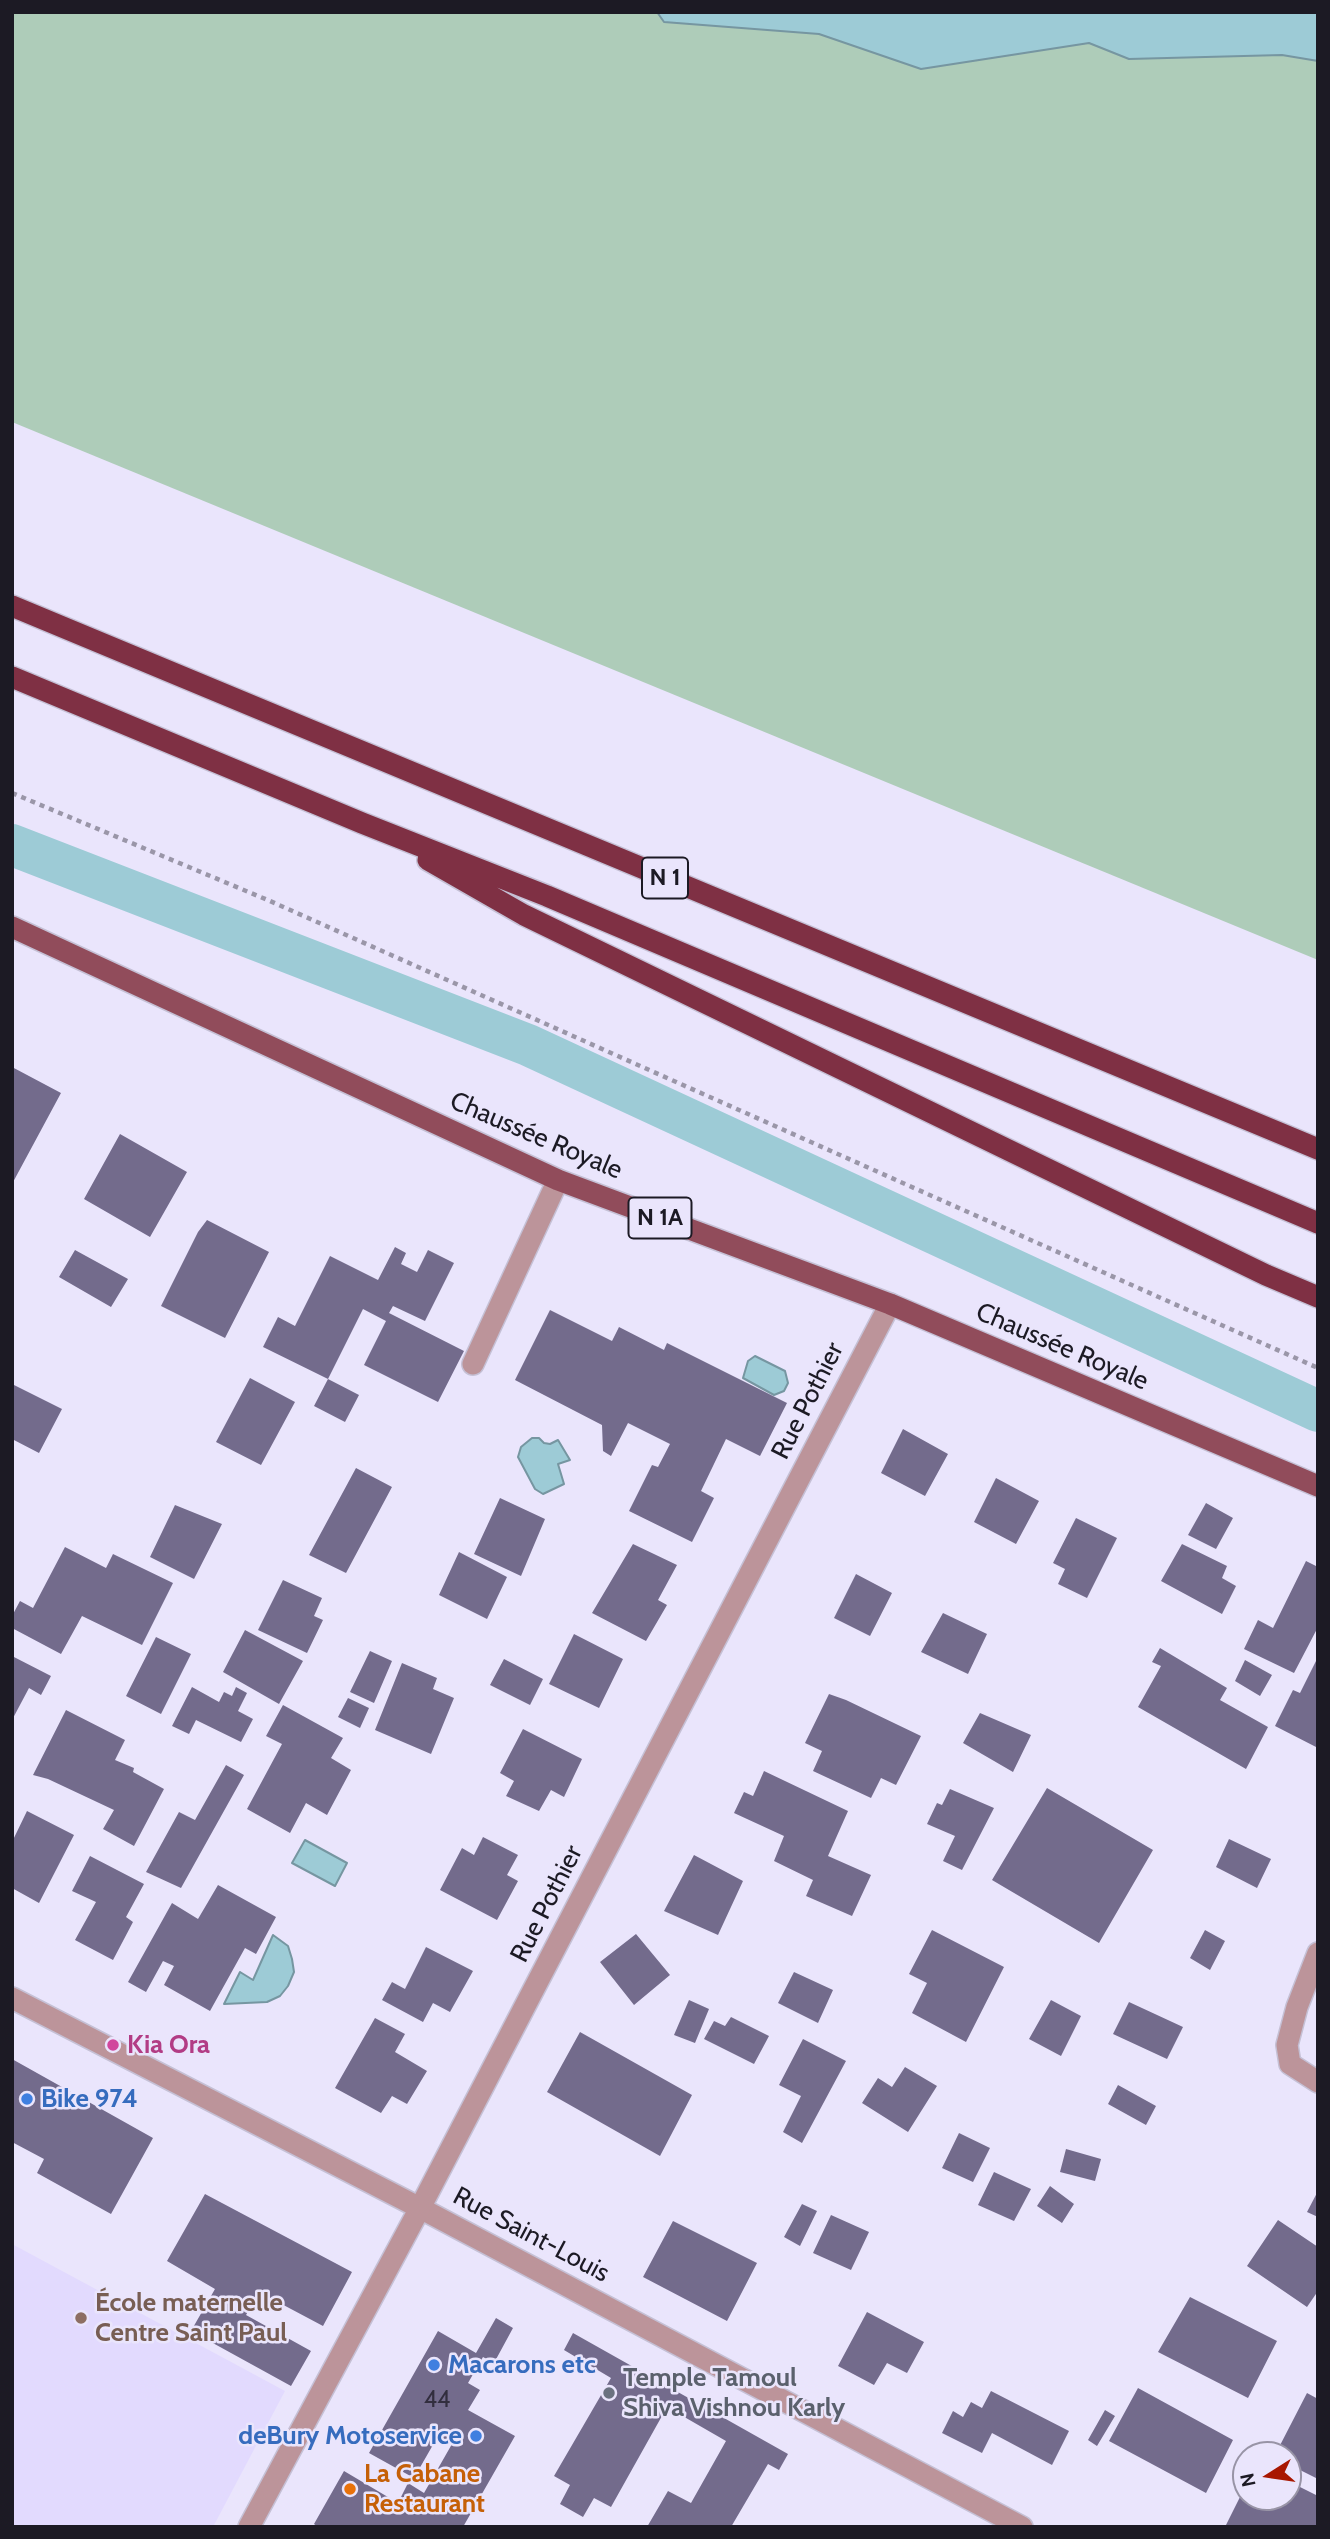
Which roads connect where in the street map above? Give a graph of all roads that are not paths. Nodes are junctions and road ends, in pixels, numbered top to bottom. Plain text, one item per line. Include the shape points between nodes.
1 (12, 606) edge
2 (12, 677) edge
3 (362, 823) junction
4 (12, 927) edge
5 (1318, 1149) edge
6 (558, 1180) junction
7 (1318, 1223) edge
8 (1318, 1297) edge
9 (890, 1304) junction
10 (473, 1364) dead end
11 (1318, 1486) edge
12 (1318, 1953) edge
13 (12, 1998) edge
14 (1318, 2082) edge
15 (420, 2208) junction
16 (250, 2527) edge
17 (1022, 2527) edge

1 - 5 highway, N 1
2 - 3 highway, N 1
3 - 7 highway, N 1 via 547,896
3 - 8 highway via 524,915
4 - 6 main road, Chaussée Royale / N 1A
6 - 9 main road, Chaussée Royale / N 1A
6 - 10 street
9 - 11 main road, Chaussée Royale / N 1A
9 - 15 street, Rue Pothier
12 - 14 street via 1287,2045 1290,2064
13 - 15 street, Rue Saint-Louis
15 - 16 street, Rue Pothier
15 - 17 street, Rue Saint-Louis

